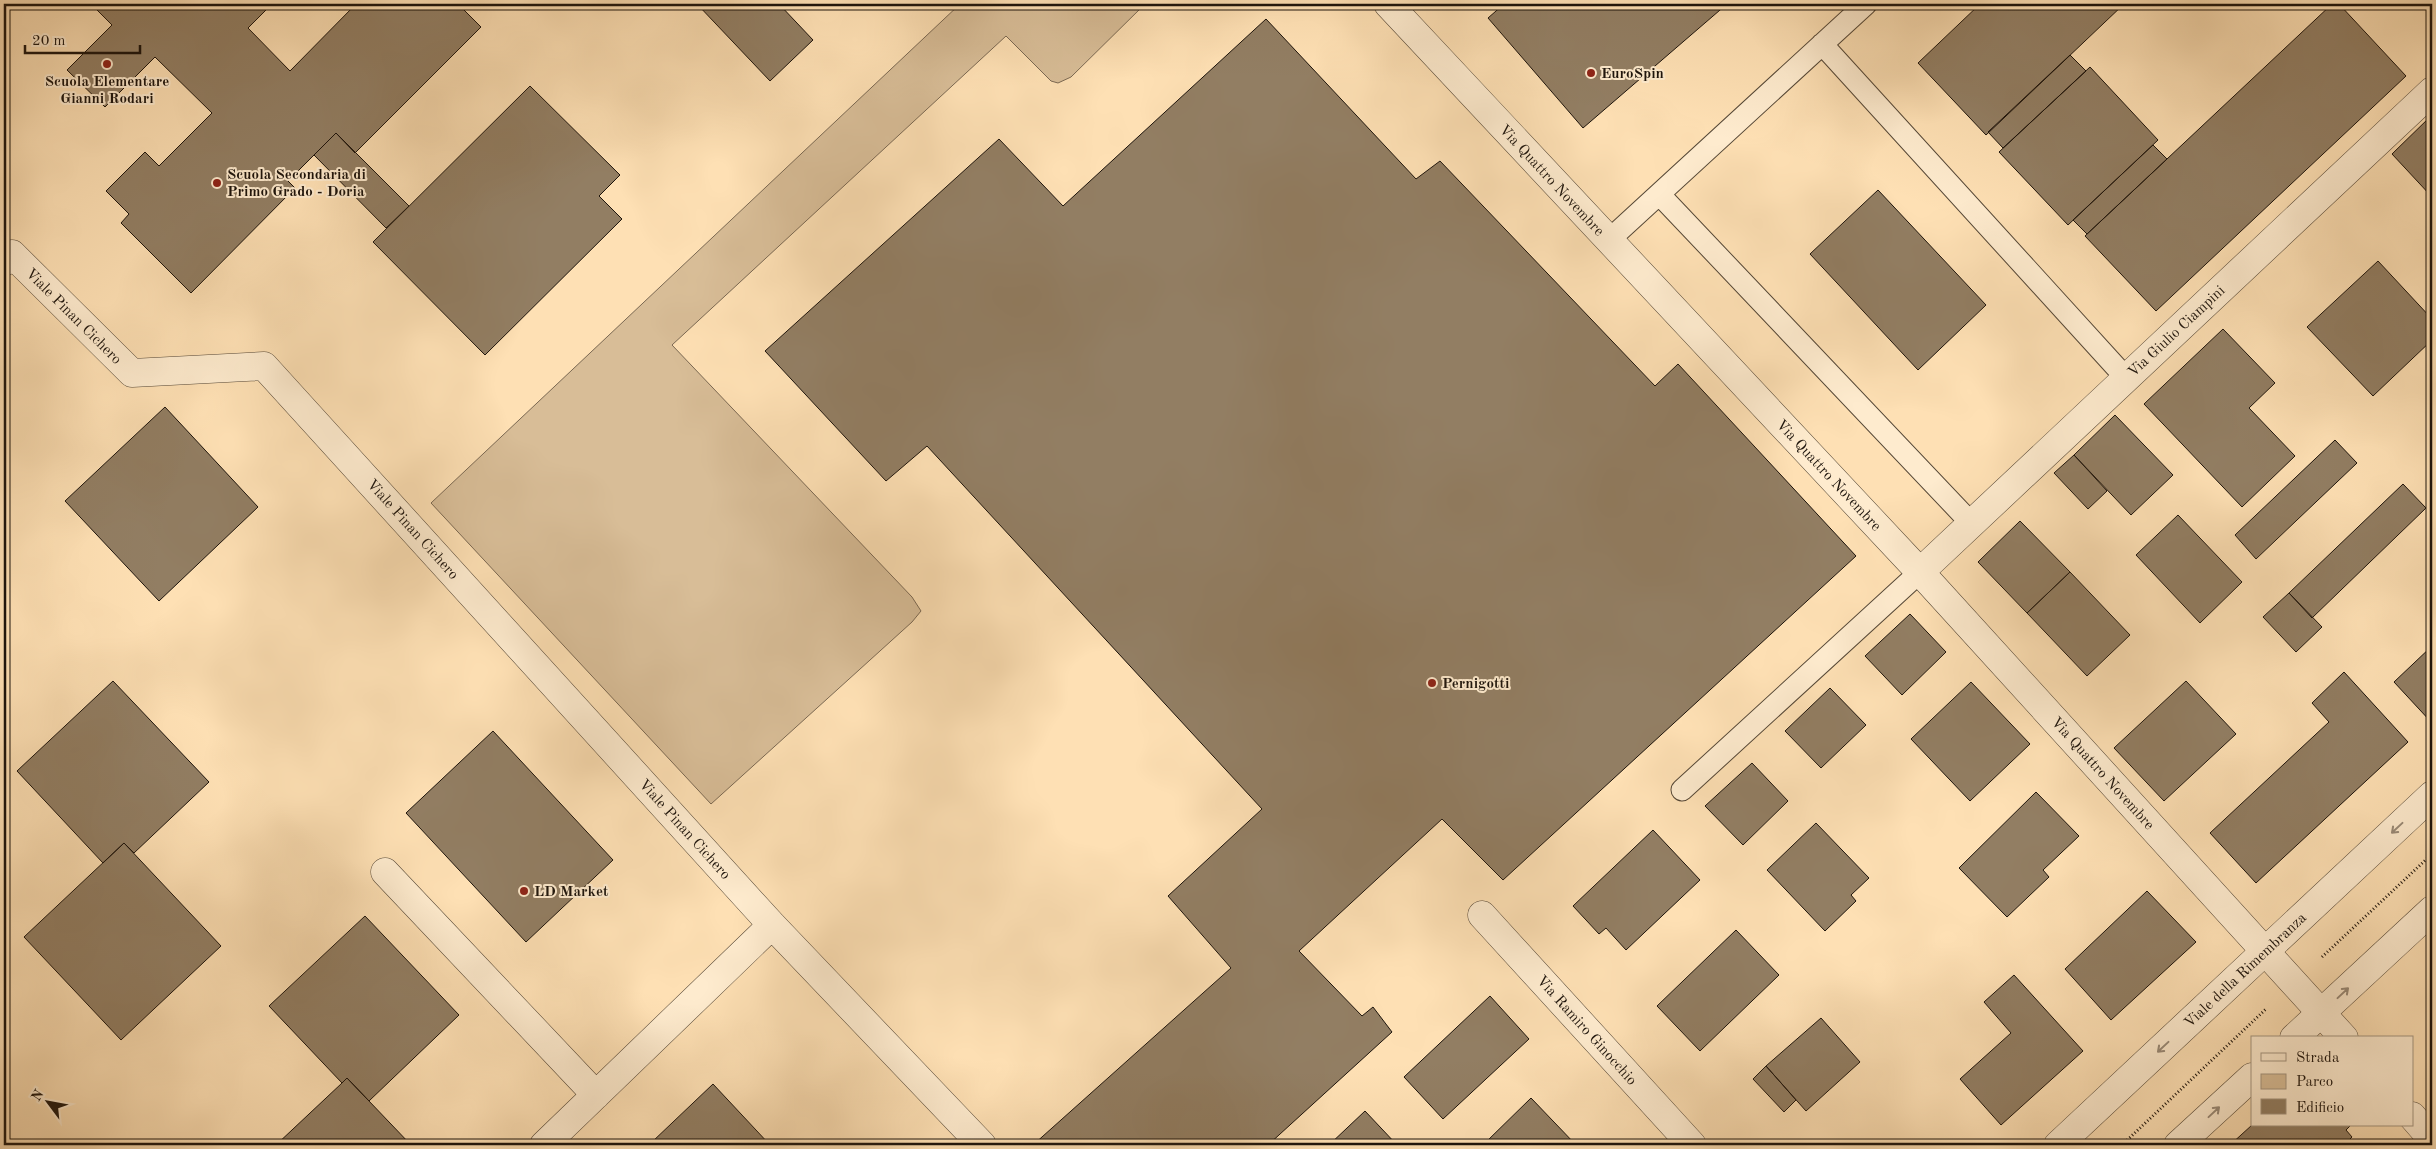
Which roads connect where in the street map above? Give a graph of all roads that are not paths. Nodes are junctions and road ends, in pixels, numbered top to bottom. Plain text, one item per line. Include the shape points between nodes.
1 (1388, 4) edge
2 (1866, 4) edge
3 (1822, 44) junction
4 (2432, 91) edge
5 (1659, 194) junction
6 (1609, 240) junction
7 (4, 262) edge
8 (2126, 378) junction
9 (1972, 524) junction
10 (1920, 572) junction
11 (1682, 790) dead end
12 (2432, 795) edge
13 (385, 872) dead end
14 (2432, 910) edge
15 (1482, 915) dead end
16 (772, 925) junction
17 (2266, 951) junction
18 (2321, 1012) junction
19 (2296, 1036) edge
20 (2342, 1036) edge
21 (2251, 1077) edge
22 (596, 1095) junction
23 (2414, 1118) edge
24 (2432, 1139) edge
25 (544, 1145) edge
26 (982, 1145) edge
27 (1692, 1145) edge
28 (2058, 1145) edge
29 (2178, 1145) edge

1 - 6 street, Via Quattro Novembre
2 - 3 lane
3 - 5 lane
3 - 8 lane
4 - 8 street, Via Giulio Ciampini
5 - 6 lane
5 - 9 lane
6 - 10 street, Via Quattro Novembre
7 - 16 street, Viale Pinan Cichero via 12,254 132,373 264,366
8 - 9 street, Via Giulio Ciampini
9 - 10 street, Via Giulio Ciampini
10 - 11 lane
10 - 17 street, Via Quattro Novembre
12 -> 17 street, Viale della Rimembranza
13 - 22 street
18 -> 14 street
15 - 27 street, Via Ramiro Ginocchio
16 - 22 street
16 - 26 street, Viale Pinan Cichero
17 - 18 street, Via Quattro Novembre
17 -> 28 street, Viale della Rimembranza
18 - 19 street
18 - 20 street
29 -> 21 street
22 - 25 street
23 - 24 street

